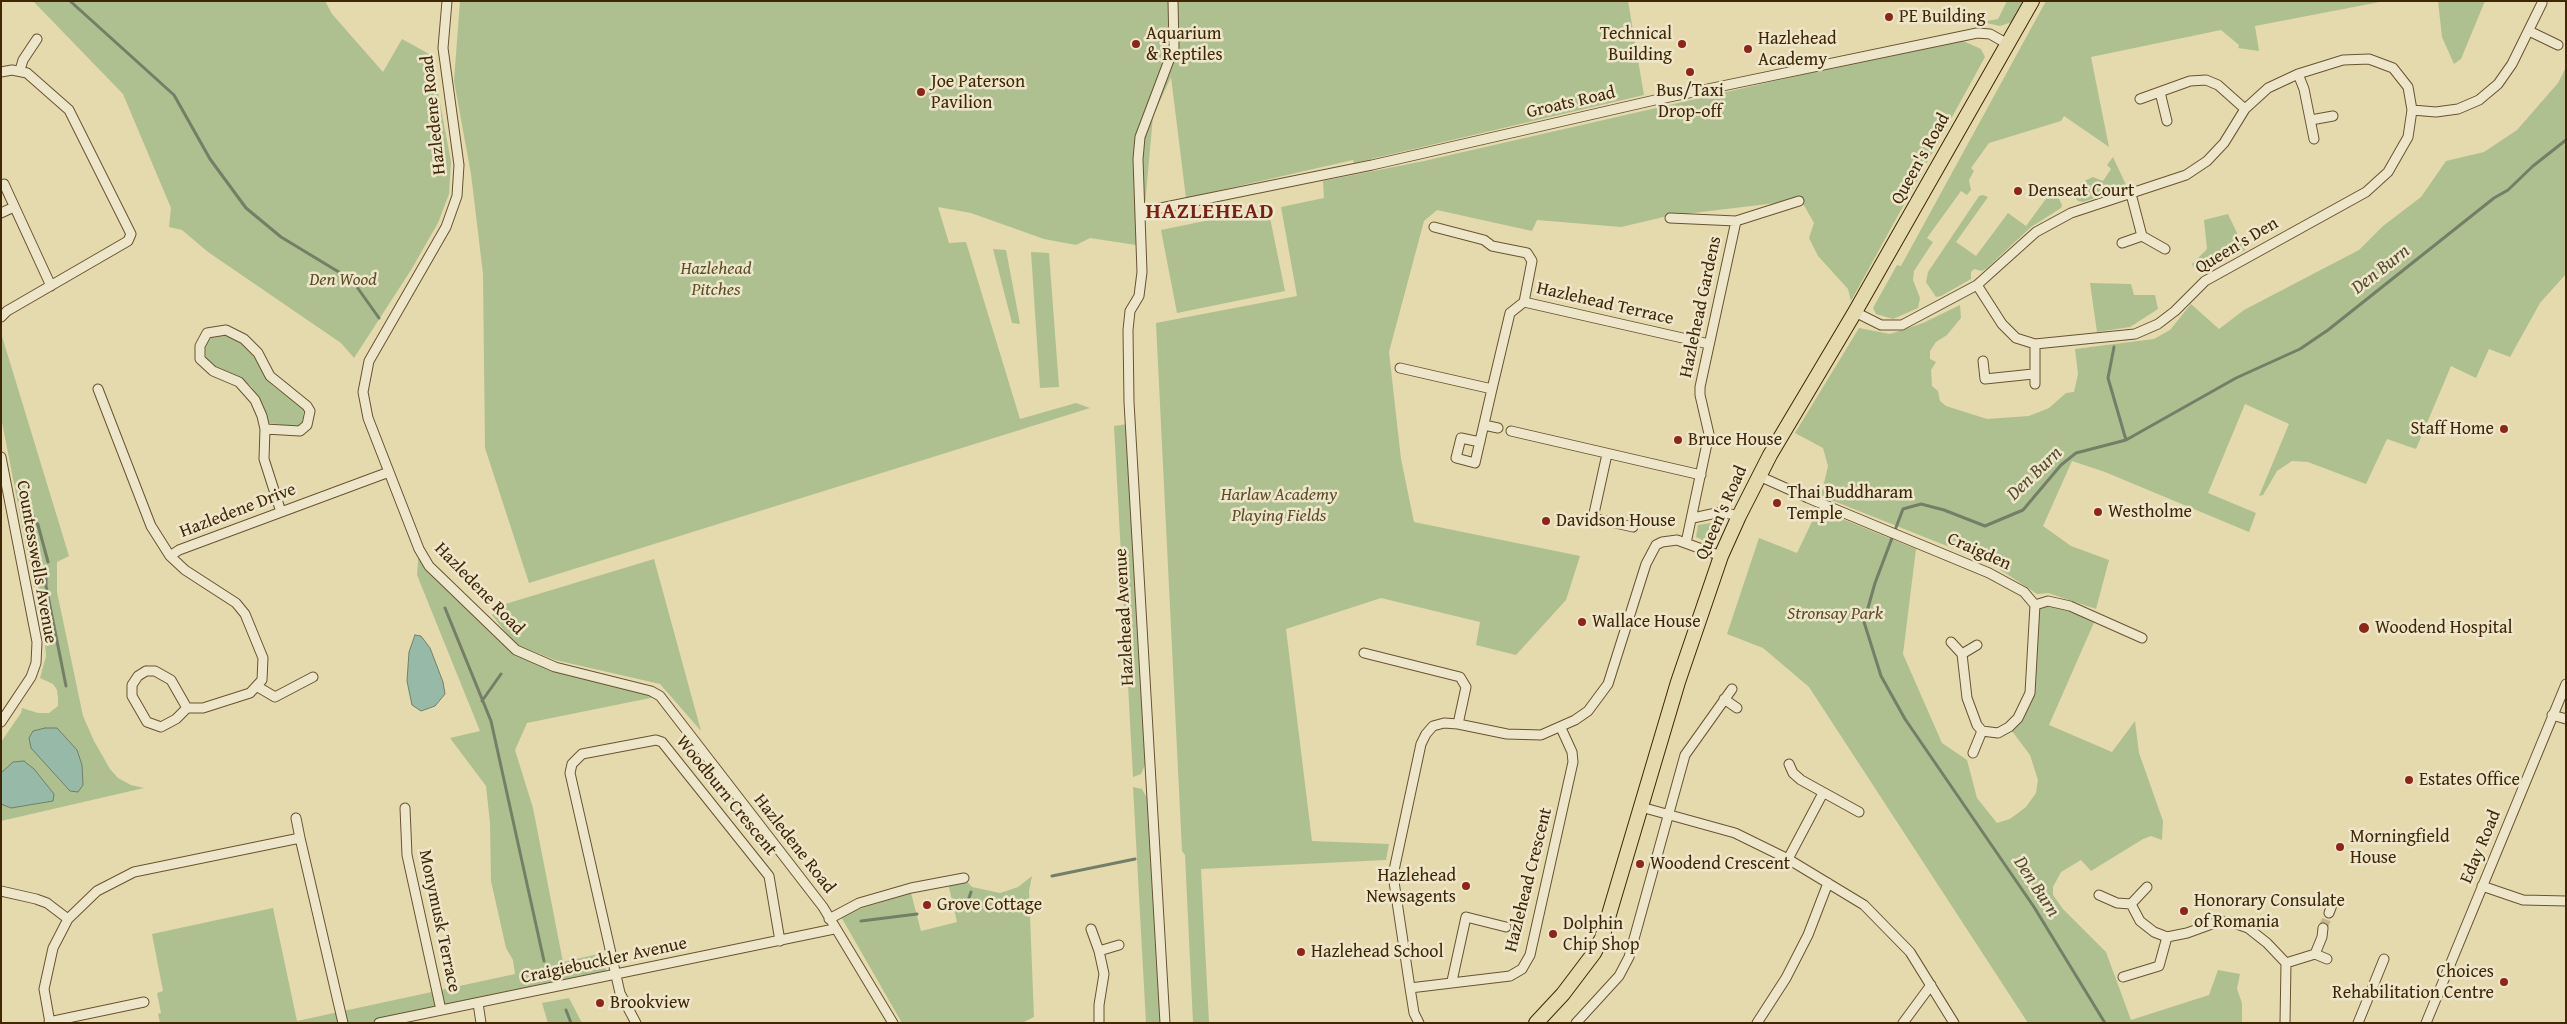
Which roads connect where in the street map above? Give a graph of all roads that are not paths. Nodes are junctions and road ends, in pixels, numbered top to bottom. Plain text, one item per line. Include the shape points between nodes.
1 (447, 1) edge
2 (1173, 1) edge
3 (2032, 1) edge
4 (2542, 3) dead end
5 (2529, 31) junction
6 (37, 39) dead end
7 (2006, 43) junction
8 (2558, 45) dead end
9 (20, 70) junction
10 (1, 72) edge
11 (2298, 74) junction
12 (2160, 92) junction
13 (2140, 99) dead end
14 (2245, 109) junction
15 (2412, 110) junction
16 (2333, 116) dead end
17 (2311, 120) junction
18 (2167, 121) dead end
19 (2314, 138) dead end
20 (4, 184) dead end
21 (2131, 194) junction
22 (1799, 202) dead end
23 (14, 207) junction
24 (1141, 212) junction
25 (1, 213) edge
26 (1670, 218) dead end
27 (1736, 221) junction
28 (1434, 227) dead end
29 (2142, 236) junction
30 (2122, 243) dead end
31 (2164, 249) dead end
32 (1977, 285) junction
33 (51, 286) junction
34 (1524, 302) junction
35 (1855, 312) junction
36 (1, 317) edge
37 (1709, 344) junction
38 (2034, 344) junction
39 (1983, 361) dead end
40 (1400, 368) dead end
41 (2033, 374) junction
42 (2035, 384) dead end
43 (98, 389) dead end
44 (1492, 389) junction
45 (1484, 425) junction
46 (1498, 428) dead end
47 (265, 429) junction
48 (1511, 431) dead end
49 (1480, 442) dead end
50 (1607, 454) junction
51 (1, 457) edge
52 (388, 472) junction
53 (1701, 475) junction
54 (1759, 476) junction
55 (3, 477) edge
56 (281, 512) junction
57 (1739, 516) junction
58 (1693, 518) junction
59 (1633, 527) dead end
60 (1686, 543) junction
61 (170, 556) junction
62 (1721, 556) junction
63 (2035, 605) junction
64 (2142, 638) dead end
65 (1951, 642) dead end
66 (1977, 644) dead end
67 (1364, 653) dead end
68 (1962, 654) junction
69 (313, 677) dead end
70 (260, 683) junction
71 (2566, 684) edge
72 (1732, 689) dead end
73 (1724, 699) junction
74 (186, 708) junction
75 (1737, 708) dead end
76 (2552, 715) junction
77 (2566, 718) edge
78 (1, 722) edge
79 (1458, 724) junction
80 (1561, 728) junction
81 (1982, 731) junction
82 (1972, 753) dead end
83 (1789, 764) dead end
84 (1823, 793) junction
85 (1641, 807) junction
86 (405, 808) dead end
87 (1859, 812) dead end
88 (1670, 814) junction
89 (296, 818) dead end
90 (300, 838) junction
91 (1788, 859) junction
92 (964, 878) dead end
93 (1828, 883) junction
94 (2482, 886) junction
95 (2147, 887) dead end
96 (1, 891) edge
97 (2099, 895) dead end
98 (2566, 901) edge
99 (2131, 904) junction
100 (68, 919) junction
101 (829, 919) junction
102 (1506, 927) dead end
103 (2323, 928) tunnel mouth
104 (834, 929) junction
105 (1091, 929) dead end
106 (2167, 938) junction
107 (780, 941) junction
108 (1119, 945) dead end
109 (1099, 951) junction
110 (2315, 954) junction
111 (2327, 959) dead end
112 (2384, 959) dead end
113 (2286, 963) junction
114 (616, 975) junction
115 (2123, 977) dead end
116 (1452, 981) junction
117 (1930, 985) junction
118 (1410, 988) junction
119 (144, 1002) dead end
120 (478, 1003) junction
121 (440, 1010) junction
122 (50, 1022) edge
123 (342, 1023) edge
124 (379, 1023) edge
125 (481, 1023) edge
126 (636, 1023) edge
127 (893, 1023) edge
128 (1099, 1023) edge
129 (1165, 1023) edge
130 (1419, 1023) edge
131 (1536, 1023) edge
132 (1576, 1023) edge
133 (1757, 1023) edge
134 (1903, 1023) edge
135 (1954, 1023) edge
136 (2285, 1023) edge
137 (2358, 1023) edge
138 (2426, 1023) edge

1 - 52 street, Hazledene Road via 443,48 459,165 457,196 446,227 368,361 363,392 368,418
2 - 24 street, Hazlehead Avenue via 1174,47 1140,137
3 - 7 main road, Queen's Road
4 - 5 street
5 - 8 street
5 - 15 street via 2498,84 2479,100 2458,109 2436,112
6 - 9 street
7 - 24 street, Groats Road via 1990,34 1977,33
7 - 35 main road, Queen's Road
9 - 10 street
9 - 33 street via 69,110 131,234 128,241
11 - 14 street, Queen's Den via 2268,88
11 - 15 street, Queen's Den via 2343,60 2369,59 2382,63 2394,68 2408,86
11 - 17 street
12 - 13 street
12 - 14 street via 2190,81 2206,80 2218,85
12 - 18 street
14 - 21 street, Queen's Den via 2224,143 2207,161 2186,175
15 - 38 street, Queen's Den via 2408,137 2388,172 2366,192 2205,281 2158,324 2135,334
16 - 17 street
17 - 19 street
20 - 23 street
21 - 29 street
21 - 32 street, Queen's Den via 2071,213 2036,232
22 - 27 street, Hazlehead Gardens
23 - 25 street
23 - 33 street
24 - 129 street, Hazlehead Avenue via 1142,272 1139,296 1130,311 1128,393
26 - 27 street, Hazlehead Gardens
27 - 37 street, Hazlehead Gardens
28 - 34 street via 1531,256
29 - 30 street
29 - 31 street
32 - 35 street, Queen's Den via 1902,325 1881,325
32 - 38 street via 2007,329 2016,338
33 - 36 street
34 - 37 street, Hazlehead Terrace
34 - 44 street via 1510,313
35 - 54 main road, Queen's Road
37 - 53 street, Hazlehead Gardens via 1700,387 1709,434
38 - 41 street
39 - 41 street via 1985,379
40 - 44 street
41 - 42 street
43 - 61 street via 151,526
44 - 45 street
45 - 46 street
45 - 49 street
47 - 47 street via 255,400 245,387 232,377 206,367 200,359 200,346 207,333 226,330 244,339 258,353 270,376 310,411 307,425 300,431
47 - 56 street via 264,459
48 - 50 street
50 - 53 street
50 - 59 street via 1593,518
51 - 55 street, Countesswells Avenue
52 - 56 street, Hazledene Drive
52 - 101 street, Hazledene Road via 429,566 473,611 516,650 556,667 651,690 660,696
53 - 58 street, Hazlehead Gardens
54 - 57 main road, Queen's Road
54 - 63 street, Craigden via 1989,573 2024,592
55 - 78 street, Countesswells Avenue via 37,642 31,677
56 - 61 street, Hazledene Drive via 178,550
57 - 58 street via 1721,512
57 - 62 main road, Queen's Road
58 - 60 street, Hazlehead Gardens
60 - 62 street
60 - 80 street via 1677,540 1662,542 1652,550 1608,684 1588,711
61 - 70 street, Hazledene Drive via 185,570 224,594 244,614 263,658
62 - 85 main road, Queen's Road via 1678,682
63 - 64 street via 2048,601 2070,606
63 - 81 street via 2030,693 2018,718 2009,727 1998,733
65 - 68 street
66 - 68 street
67 - 79 street via 1460,677 1466,687
68 - 81 street via 1967,698
69 - 70 street via 275,697
70 - 74 street via 250,693 203,708
71 - 76 street, Eday Road
72 - 73 street
73 - 75 street
73 - 88 street via 1685,755
74 - 74 street via 182,696 164,674 146,671 132,685 134,704 147,722 155,726 161,727 176,719
76 - 77 street
76 - 94 street, Eday Road
79 - 80 street via 1507,734 1541,735
79 - 118 street via 1433,726 1421,744 1395,864 1393,875
80 - 116 street, Hazlehead Crescent via 1573,762 1530,955 1522,969 1510,976
81 - 82 street
83 - 84 street via 1801,780
84 - 87 street
84 - 91 street
85 - 88 street
85 - 131 main road, Queen's Road via 1602,938 1563,994
86 - 121 street, Monymusk Terrace via 407,855
88 - 91 street via 1735,833
88 - 132 street via 1630,957 1619,976
89 - 90 street
90 - 100 street via 134,872 97,891
90 - 123 street
91 - 93 street
92 - 101 street via 911,888 859,903
93 - 117 street via 1864,905 1889,928 1910,952
93 - 133 street via 1808,935 1786,978
94 - 98 street via 2523,900
94 - 138 street, Eday Road
95 - 99 street
96 - 100 street via 36,898
97 - 99 street via 2118,903
99 - 106 street via 2140,921
100 - 122 street via 47,968 44,990
101 - 104 street, Hazledene Road
102 - 116 street, Hazlehead Crescent via 1466,917
103 - 110 street
104 - 107 street, Craigiebuckler Avenue
104 - 127 street, Hazledene Road
105 - 109 street
106 - 113 street via 2220,921 2231,922 2248,928
106 - 115 street via 2159,966
107 - 114 street, Craigiebuckler Avenue
107 - 114 street, Woodburn Crescent via 769,876 662,742 656,740 582,754 572,764 570,774
108 - 109 street
109 - 128 street via 1104,974
110 - 111 street
110 - 113 street
112 - 137 street
113 - 136 street
114 - 120 street, Craigiebuckler Avenue
114 - 126 street via 620,994
116 - 118 street, Hazlehead Crescent
117 - 134 street
117 - 135 street
118 - 130 street
119 - 122 street
120 - 121 street, Craigiebuckler Avenue
120 - 125 street
121 - 124 street, Craigiebuckler Avenue

